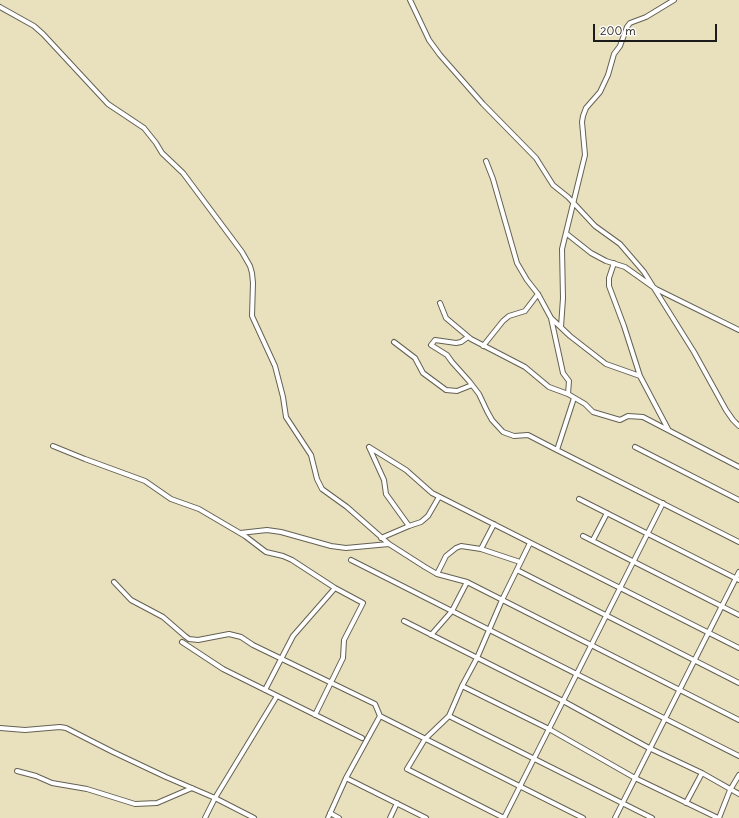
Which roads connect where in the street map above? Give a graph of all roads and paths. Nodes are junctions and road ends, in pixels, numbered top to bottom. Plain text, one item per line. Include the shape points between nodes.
1 (410, 0) edge
2 (674, 0) edge
3 (0, 7) edge
4 (486, 161) dead end
5 (574, 203) junction
6 (567, 234) junction
7 (614, 263) junction
8 (656, 289) junction
9 (538, 294) junction
10 (440, 303) dead end
11 (551, 318) junction
12 (561, 327) junction
13 (739, 330) edge
14 (468, 337) junction
15 (394, 342) dead end
16 (483, 346) junction
17 (640, 376) junction
18 (472, 385) junction
19 (568, 394) junction
20 (574, 398) junction
21 (739, 426) edge
22 (668, 430) junction
23 (53, 446) dead end
24 (635, 447) dead end
25 (557, 450) junction
26 (739, 467) edge
27 (439, 497) junction
28 (580, 499) dead end
29 (739, 500) edge
30 (663, 504) junction
31 (607, 513) junction
32 (494, 524) junction
33 (409, 526) junction
34 (240, 533) junction
35 (648, 533) junction
36 (583, 536) dead end
37 (381, 538) junction
38 (592, 540) junction
39 (739, 542) edge
40 (530, 543) junction
41 (388, 544) junction
42 (481, 549) junction
43 (351, 560) dead end
44 (634, 561) junction
45 (520, 562) junction
46 (517, 570) junction
47 (739, 572) edge
48 (437, 574) junction
49 (737, 579) edge
50 (114, 582) dead end
51 (467, 582) junction
52 (335, 588) junction
53 (620, 588) junction
54 (502, 600) junction
55 (722, 606) junction
56 (452, 611) junction
57 (739, 614) edge
58 (606, 616) junction
59 (404, 621) dead end
60 (489, 630) junction
61 (708, 633) junction
62 (431, 634) junction
63 (182, 642) dead end
64 (592, 645) junction
65 (739, 648) edge
66 (281, 658) junction
67 (477, 658) junction
68 (694, 660) junction
69 (577, 674) junction
70 (331, 683) junction
71 (739, 683) edge
72 (462, 686) junction
73 (265, 690) junction
74 (680, 690) junction
75 (277, 696) junction
76 (563, 701) junction
77 (315, 715) junction
78 (380, 716) junction
79 (449, 716) junction
80 (665, 719) junction
81 (739, 720) edge
82 (0, 728) edge
83 (549, 730) junction
84 (362, 738) dead end
85 (425, 738) junction
86 (649, 748) junction
87 (739, 756) edge
88 (534, 759) junction
89 (17, 771) dead end
90 (702, 773) junction
91 (739, 775) edge
92 (346, 778) junction
93 (635, 778) junction
94 (520, 786) junction
95 (192, 788) junction
96 (730, 790) junction
97 (739, 794) edge
98 (215, 798) junction
99 (397, 803) junction
100 (622, 803) junction
101 (686, 803) junction
102 (330, 813) junction
103 (205, 818) edge
104 (254, 818) edge
105 (328, 818) edge
106 (339, 818) edge
107 (390, 818) edge
108 (426, 818) edge
109 (504, 818) edge
110 (583, 818) edge
111 (615, 818) edge
112 (652, 818) edge
113 (719, 818) edge

1 - 5 street via 429,40 440,55 536,158 553,185
2 - 5 street via 646,17 630,23 614,54 600,92 586,108 582,122 585,155
3 - 37 street via 34,26 108,104 144,128 162,153 183,173 242,252 252,272 252,316 275,366 286,417 311,455 318,485 355,513
4 - 9 street via 517,263
5 - 6 street
5 - 8 street via 595,226 620,244
6 - 7 street via 591,253
6 - 12 street via 562,254
7 - 8 street via 630,270
7 - 17 street via 608,278 609,286
8 - 13 street
8 - 21 street via 726,410
9 - 11 street
9 - 16 street via 525,311 509,316 503,321
10 - 14 street via 446,318
11 - 12 street
11 - 19 street via 564,373 569,381
12 - 17 street via 606,364
14 - 16 street
14 - 18 street via 461,342 435,340 431,345 447,356
15 - 18 street via 415,358 424,373 446,390 457,391
16 - 19 street via 525,367 549,387
17 - 22 street
18 - 25 street via 503,432 514,436 528,435
19 - 20 street
20 - 22 street via 600,415 620,420 628,416 643,417
20 - 25 street
22 - 26 street
23 - 34 street via 145,481 171,499 200,509
24 - 29 street
25 - 30 street
27 - 32 street
27 - 33 street via 422,522
27 - 33 street via 406,470 369,447 384,480 386,494
28 - 31 street
30 - 35 street
30 - 39 street
31 - 35 street
31 - 38 street
32 - 40 street
32 - 42 street
33 - 37 street
34 - 41 street via 267,530 346,548
34 - 52 street via 266,552 288,558
35 - 44 street
35 - 49 street
36 - 38 street
37 - 41 street
38 - 44 street
40 - 45 street
40 - 53 street
41 - 48 street
42 - 45 street
42 - 48 street via 461,546 456,548 446,556
43 - 56 street
44 - 53 street
44 - 55 street
45 - 46 street
46 - 54 street
46 - 58 street
47 - 49 street
48 - 51 street
49 - 55 street
50 - 66 street via 132,600 163,617 189,639 198,640 230,634
51 - 54 street
51 - 56 street
52 - 66 street via 294,636
52 - 70 street via 363,603 344,640 343,658
53 - 58 street
53 - 61 street
54 - 60 street
54 - 64 street
55 - 57 street
55 - 61 street
56 - 60 street
56 - 62 street
58 - 64 street
58 - 68 street
59 - 62 street
60 - 67 street
60 - 69 street
61 - 65 street
61 - 68 street
62 - 67 street
63 - 73 street via 223,669
64 - 69 street
64 - 74 street
66 - 70 street
66 - 73 street
67 - 72 street
67 - 76 street
68 - 71 street
68 - 74 street
69 - 76 street
69 - 80 street
70 - 77 street
70 - 78 street via 374,704
72 - 79 street
72 - 83 street
73 - 75 street
74 - 80 street
74 - 81 street
75 - 77 street
75 - 98 street
76 - 83 street
76 - 86 street
77 - 84 street
78 - 85 street
78 - 92 street
79 - 85 street
79 - 88 street
80 - 86 street
80 - 87 street
82 - 95 street via 66,728 120,756
83 - 88 street
83 - 93 street
85 - 94 street
85 - 109 street via 407,769
86 - 90 street
86 - 93 street
88 - 94 street
88 - 100 street
89 - 95 street via 52,783 87,789 135,804 158,803
90 - 96 street
90 - 101 street
91 - 96 street
92 - 99 street
92 - 102 street
93 - 100 street
93 - 101 street
94 - 109 street
94 - 110 street
95 - 98 street
96 - 97 street
96 - 113 street
98 - 103 street
98 - 104 street
99 - 107 street
99 - 108 street
100 - 111 street
100 - 112 street
101 - 113 street
102 - 105 street
102 - 106 street

